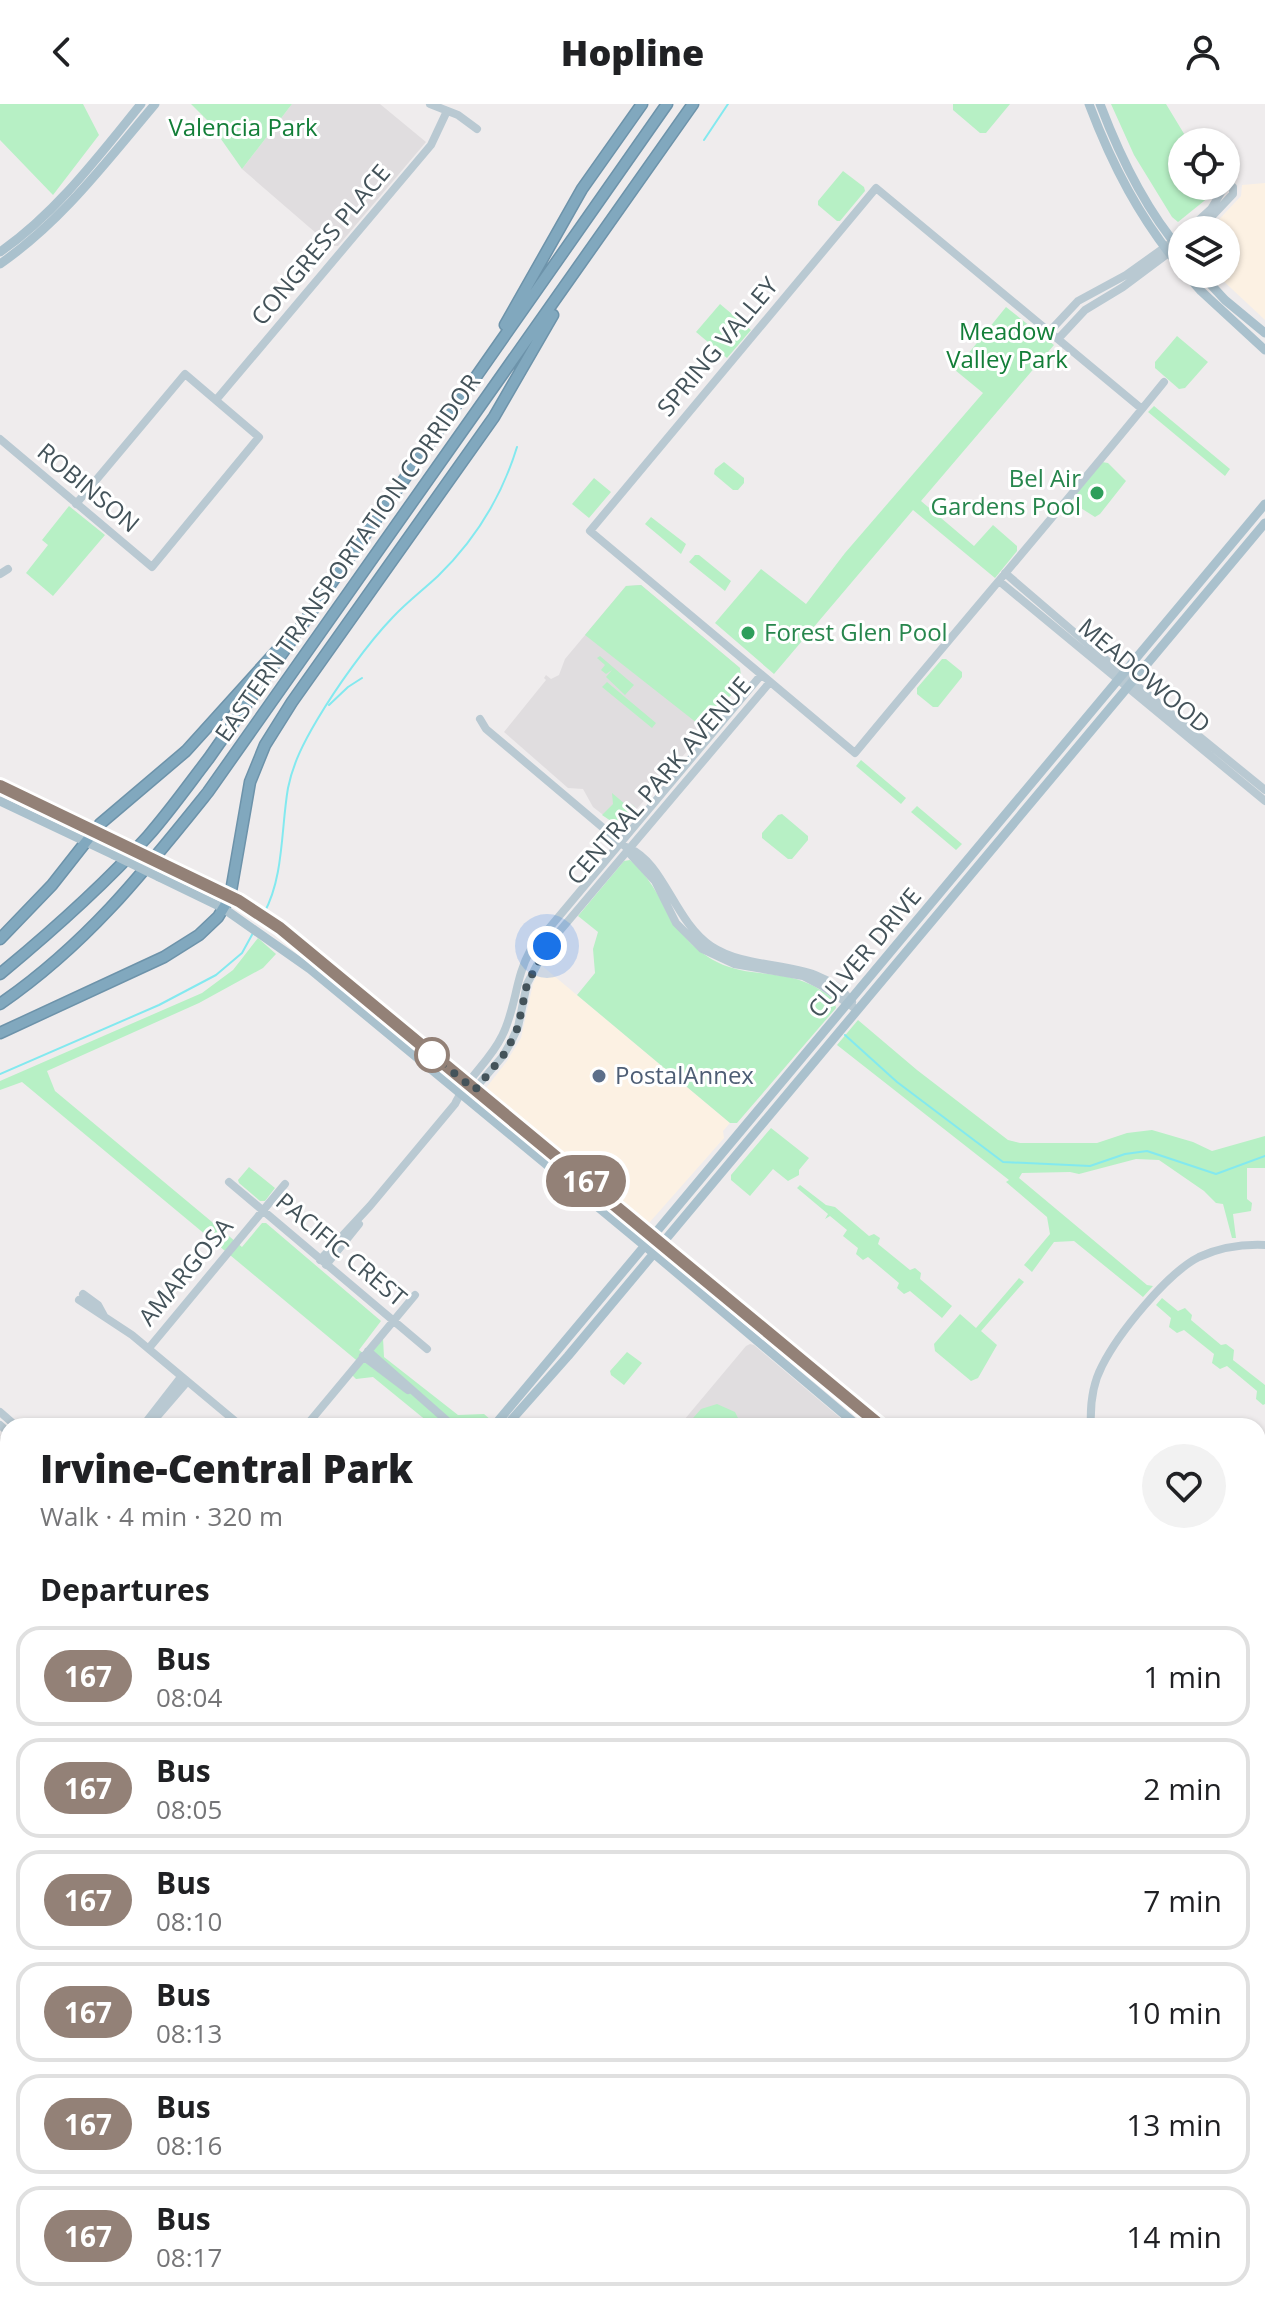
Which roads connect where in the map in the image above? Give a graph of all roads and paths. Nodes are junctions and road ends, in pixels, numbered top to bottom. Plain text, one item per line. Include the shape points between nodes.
1 (141, 104) edge
2 (155, 104) edge
3 (430, 104) edge
4 (642, 104) edge
5 (667, 104) edge
6 (693, 104) edge
7 (1089, 104) edge
8 (1100, 104) edge
9 (447, 111) junction
10 (477, 129) dead end
11 (1218, 200) edge
12 (1228, 200) edge
13 (1202, 216) edge
14 (1213, 216) edge
15 (1168, 233) edge
16 (1168, 236) edge
17 (591, 250) junction
18 (1168, 250) edge
19 (1168, 251) edge
20 (0, 252) edge
21 (0, 264) edge
22 (1198, 288) edge
23 (1214, 288) edge
24 (1068, 311) junction
25 (1076, 319) junction
26 (1264, 331) edge
27 (1049, 332) junction
28 (1058, 339) junction
29 (1265, 350) edge
30 (477, 376) junction
31 (1164, 382) dead end
32 (216, 400) junction
33 (1142, 409) junction
34 (0, 439) edge
35 (76, 504) junction
36 (1265, 504) edge
37 (1265, 523) edge
38 (1005, 573) junction
39 (999, 581) junction
40 (1024, 589) junction
41 (1017, 597) junction
42 (303, 624) junction
43 (761, 675) junction
44 (1126, 681) junction
45 (770, 682) junction
46 (744, 695) junction
47 (753, 703) junction
48 (480, 719) dead end
49 (0, 786) edge
50 (1265, 790) edge
51 (0, 801) edge
52 (1265, 801) edge
53 (94, 830) junction
54 (85, 842) junction
55 (624, 845) junction
56 (230, 897) junction
57 (223, 908) junction
58 (0, 939) edge
59 (313, 973) junction
60 (0, 974) edge
61 (365, 999) junction
62 (846, 1001) junction
63 (0, 1004) edge
64 (856, 1009) junction
65 (0, 1033) edge
66 (471, 1087) junction
67 (464, 1095) junction
68 (229, 1182) dead end
69 (285, 1184) dead end
70 (263, 1211) junction
71 (653, 1245) junction
72 (1265, 1245) edge
73 (323, 1262) junction
74 (415, 1295) dead end
75 (84, 1299) dead end
76 (393, 1321) junction
77 (149, 1348) junction
78 (427, 1349) dead end
79 (365, 1353) junction
80 (184, 1379) junction
81 (150, 1418) edge
82 (155, 1418) edge
83 (231, 1418) edge
84 (312, 1418) edge
85 (443, 1418) edge
86 (501, 1418) edge
87 (512, 1418) edge
88 (849, 1418) edge
89 (871, 1418) edge
90 (1091, 1418) edge

1 - 20 main road via 67,193
2 - 21 main road via 67,208
3 - 9 street
4 - 30 highway via 582,189
5 - 30 highway, EASTERN TRANSPORTATION CORRIDOR
6 - 17 highway, EASTERN TRANSPORTATION CORRIDOR
7 - 16 main road via 1125,188
8 - 15 main road via 1139,189
9 - 10 street
9 - 32 street, CONGRESS PLACE via 431,145
11 - 13 street
12 - 14 street
17 - 56 highway via 494,417 265,745 250,782
17 - 63 highway, EASTERN TRANSPORTATION CORRIDOR via 208,792 87,934
18 - 24 street
19 - 25 street
22 - 29 main road
23 - 26 main road
24 - 25 street
24 - 27 street
25 - 28 street
27 - 28 street
27 - 43 street, SPRING VALLEY via 876,188 590,531
28 - 33 street
30 - 42 highway, EASTERN TRANSPORTATION CORRIDOR
31 - 33 street
32 - 35 street via 185,374
32 - 35 street, ROBINSON via 259,437 152,567
33 - 38 street
34 - 35 street, ROBINSON
36 - 44 main road, CULVER DRIVE
37 - 44 main road, CULVER DRIVE
38 - 39 street
38 - 40 street, MEADOWOOD
39 - 41 street, MEADOWOOD
39 - 45 street via 855,753
40 - 41 street
40 - 44 street, MEADOWOOD
41 - 44 street, MEADOWOOD
42 - 53 highway via 186,751
42 - 60 highway, EASTERN TRANSPORTATION CORRIDOR via 149,834 53,930
43 - 45 street
43 - 46 street, CENTRAL PARK AVENUE
44 - 50 street, MEADOWOOD
44 - 52 street, MEADOWOOD
44 - 62 main road, CULVER DRIVE
44 - 64 main road, CULVER DRIVE
45 - 47 street, CENTRAL PARK AVENUE
46 - 47 street
46 - 55 street, CENTRAL PARK AVENUE
47 - 55 street, CENTRAL PARK AVENUE
48 - 55 street
49 - 53 main road
51 - 54 main road
53 - 54 highway
53 - 56 main road, bridge
54 - 57 main road, bridge
54 - 58 highway
55 - 62 street via 658,874 684,920 710,945 742,961 811,973
55 - 66 street, CENTRAL PARK AVENUE via 540,956 511,1042
56 - 57 highway
56 - 61 main road via 278,926
57 - 59 main road
57 - 65 highway via 178,950
59 - 61 main road via 326,975 356,999
59 - 67 main road
61 - 66 main road
62 - 64 street
62 - 71 main road, CULVER DRIVE
64 - 71 main road, CULVER DRIVE
66 - 67 street, CENTRAL PARK AVENUE
66 - 71 main road
67 - 71 main road
67 - 73 street, CENTRAL PARK AVENUE via 370,1206 348,1240
68 - 70 street, PACIFIC CREST
69 - 70 street, AMARGOSA
70 - 73 street, PACIFIC CREST
70 - 77 street, AMARGOSA
71 - 86 main road, CULVER DRIVE
71 - 87 main road, CULVER DRIVE
71 - 88 main road
71 - 89 main road
72 - 90 street via 1206,1254 1169,1279 1101,1366
73 - 76 street, PACIFIC CREST
74 - 76 street
75 - 77 street
76 - 78 street, PACIFIC CREST
76 - 79 street
77 - 80 street
79 - 84 street
79 - 85 street
80 - 81 street
80 - 82 street
80 - 83 street

